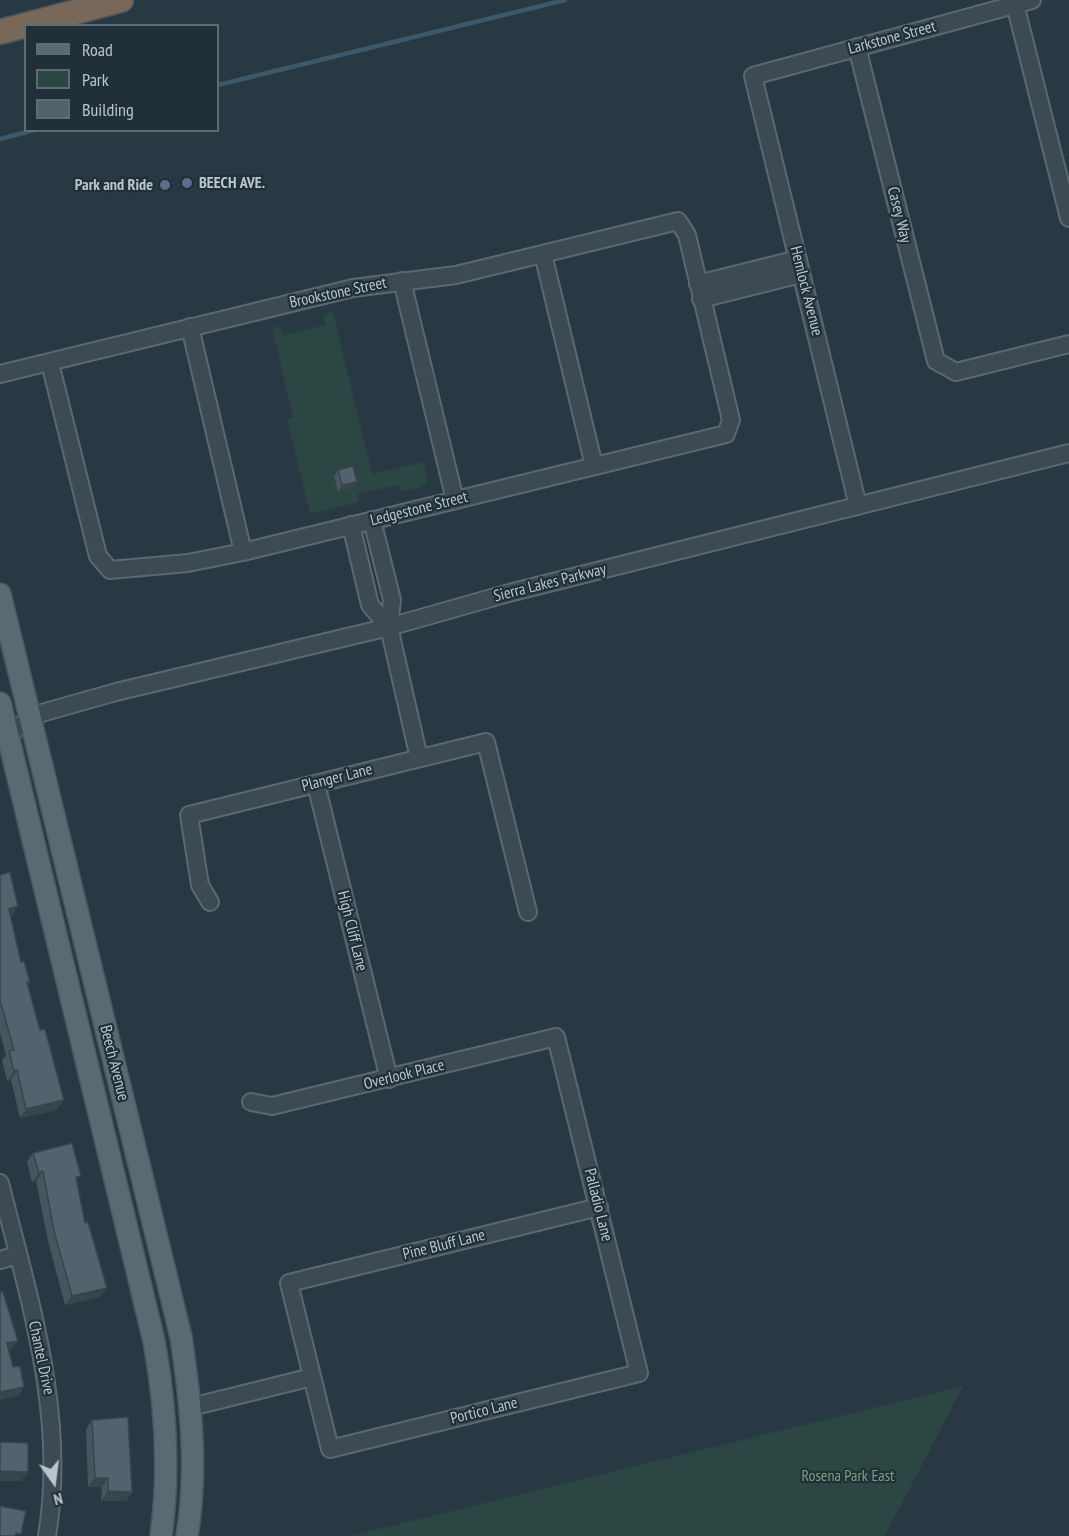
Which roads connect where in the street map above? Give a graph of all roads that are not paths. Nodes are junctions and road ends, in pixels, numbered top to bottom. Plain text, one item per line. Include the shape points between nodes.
1 (121, 0) edge
2 (1032, 0) edge
3 (1015, 4) junction
4 (30, 24) edge
5 (24, 26) edge
6 (0, 32) edge
7 (857, 47) junction
8 (753, 76) joint
9 (1069, 218) edge
10 (543, 254) junction
11 (800, 267) junction
12 (402, 281) junction
13 (699, 291) junction
14 (190, 327) junction
15 (1069, 344) edge
16 (50, 363) junction
17 (0, 374) edge
18 (1069, 453) edge
19 (594, 466) junction
20 (455, 500) junction
21 (858, 506) junction
22 (372, 520) junction
23 (351, 525) junction
24 (243, 552) junction
25 (0, 594) edge
26 (389, 627) junction
27 (1, 708) edge
28 (31, 716) junction
29 (4, 737) edge
30 (419, 758) junction
31 (316, 784) junction
32 (210, 902) dead end
33 (528, 912) dead end
34 (556, 1037) joint
35 (389, 1078) junction
36 (251, 1102) dead end
37 (0, 1183) edge
38 (599, 1207) junction
39 (18, 1255) junction
40 (0, 1260) edge
41 (639, 1373) joint
42 (312, 1377) junction
43 (191, 1407) junction
44 (47, 1536) edge
45 (160, 1536) edge
46 (187, 1536) edge

1 - 4 highway
2 - 3 street, Larkstone Street
3 - 7 street, Larkstone Street
3 - 9 street
5 - 6 highway
7 - 8 street, Larkstone Street
7 - 15 street, Casey Way via 936,361 956,372
8 - 11 street, Hemlock Avenue
10 - 12 street, Brookstone Street via 456,275
10 - 13 street, Brookstone Street via 678,221 687,235
10 - 19 street
11 - 13 street
11 - 21 street, Hemlock Avenue
12 - 14 street, Brookstone Street via 353,288
12 - 20 street
13 - 19 street, Ledgestone Street via 731,420 726,434
14 - 16 street, Brookstone Street
14 - 24 street
16 - 17 street, Brookstone Street
16 - 24 street, Ledgestone Street via 98,556 110,570 188,563
18 - 21 street, Sierra Lakes Parkway
19 - 20 street, Ledgestone Street
20 - 22 street, Ledgestone Street
21 - 26 street, Sierra Lakes Parkway
22 - 23 street, Ledgestone Street
22 - 26 street via 392,600
23 - 24 street, Ledgestone Street
23 - 26 street via 370,605
25 - 28 main road, Beech Avenue
26 - 28 street, Sierra Lakes Parkway via 179,675
26 - 30 street
27 - 28 street, Sierra Lakes Parkway
27 - 29 main road, Beech Avenue
28 - 29 street, Sierra Lakes Parkway
28 - 43 main road, Beech Avenue via 181,1337
29 - 45 main road, Beech Avenue via 154,1341 166,1412 167,1467
30 - 31 street, Planger Lane
30 - 33 street, Planger Lane via 486,742
31 - 32 street, Planger Lane via 189,815 200,885
31 - 35 street, High Cliff Lane
34 - 35 street, Overlook Place
34 - 38 street, Palladio Lane
35 - 36 street, Overlook Place via 272,1106
37 - 39 street, Chantel Drive
38 - 41 street, Palladio Lane
38 - 42 street, Pine Bluff Lane via 289,1283
39 - 40 street
39 - 44 street, Chantel Drive via 51,1412 54,1454
41 - 42 street, Portico Lane via 330,1449
42 - 43 street
43 - 46 main road, Beech Avenue via 193,1460

